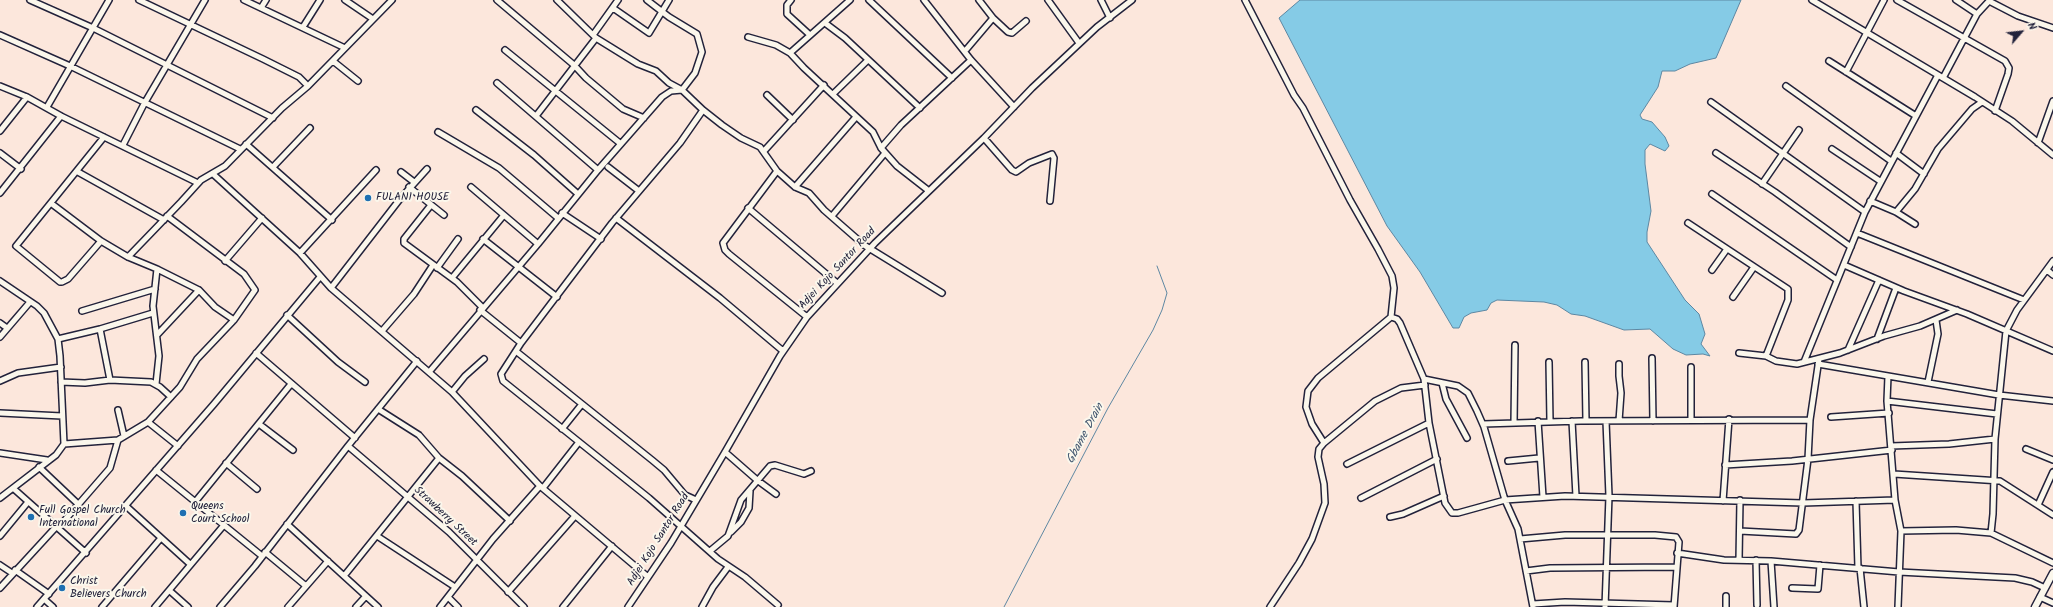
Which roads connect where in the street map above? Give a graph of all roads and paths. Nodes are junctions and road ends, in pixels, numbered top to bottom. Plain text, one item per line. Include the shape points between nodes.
1 (30, 0) edge
2 (109, 0) edge
3 (138, 0) edge
4 (205, 0) edge
5 (244, 0) edge
6 (266, 0) edge
7 (320, 0) edge
8 (345, 0) edge
9 (392, 0) edge
10 (498, 0) edge
11 (557, 0) edge
12 (618, 0) edge
13 (647, 0) edge
14 (668, 0) edge
15 (791, 0) edge
16 (850, 0) edge
17 (869, 0) edge
18 (924, 0) edge
19 (980, 0) edge
20 (1048, 0) edge
21 (1101, 0) edge
22 (1132, 0) edge
23 (1245, 0) edge
24 (1812, 0) edge
25 (1883, 0) edge
26 (1896, 0) edge
27 (1956, 0) edge
28 (1964, 2) edge
29 (261, 8) junction
30 (613, 8) junction
31 (663, 12) junction
32 (1977, 14) junction
33 (374, 18) junction
34 (993, 18) junction
35 (1110, 18) junction
36 (1026, 21) dead end
37 (825, 23) junction
38 (190, 24) junction
39 (303, 27) junction
40 (92, 28) junction
41 (2053, 28) edge
42 (1867, 33) junction
43 (0, 35) edge
44 (810, 36) junction
45 (594, 37) junction
46 (748, 37) dead end
47 (1965, 37) junction
48 (1079, 44) junction
49 (345, 48) junction
50 (505, 50) dead end
51 (965, 51) junction
52 (790, 53) junction
53 (868, 60) junction
54 (971, 60) junction
55 (333, 61) junction
56 (1829, 61) dead end
57 (166, 64) junction
58 (574, 65) junction
59 (70, 66) junction
60 (1846, 72) junction
61 (1941, 77) junction
62 (952, 78) junction
63 (358, 81) dead end
64 (497, 84) dead end
65 (824, 85) junction
66 (0, 86) edge
67 (308, 86) junction
68 (1786, 86) dead end
69 (555, 90) junction
70 (682, 90) junction
71 (833, 94) junction
72 (767, 95) dead end
73 (27, 97) junction
74 (2053, 101) edge
75 (1711, 102) dead end
76 (1982, 102) junction
77 (144, 104) junction
78 (47, 107) junction
79 (1014, 107) junction
80 (920, 108) junction
81 (476, 110) dead end
82 (703, 110) junction
83 (1995, 111) junction
84 (61, 116) junction
85 (536, 116) junction
86 (1916, 116) junction
87 (856, 117) junction
88 (273, 118) junction
89 (644, 118) junction
90 (793, 120) junction
91 (310, 128) dead end
92 (1799, 130) dead end
93 (0, 131) edge
94 (438, 132) dead end
95 (104, 137) junction
96 (984, 138) junction
97 (2038, 143) junction
98 (246, 144) junction
99 (621, 144) junction
100 (123, 145) junction
101 (881, 148) junction
102 (240, 149) junction
103 (1832, 149) dead end
104 (764, 151) junction
105 (0, 153) edge
106 (885, 153) junction
107 (1716, 153) dead end
108 (1896, 153) junction
109 (1783, 154) junction
110 (2053, 154) edge
111 (1891, 161) junction
112 (273, 167) junction
113 (608, 168) dead end
114 (21, 169) junction
115 (427, 169) dead end
116 (376, 170) dead end
117 (598, 170) junction
118 (776, 171) junction
119 (78, 172) junction
120 (401, 172) dead end
121 (213, 174) junction
122 (1924, 174) junction
123 (1880, 181) junction
124 (414, 182) junction
125 (198, 183) junction
126 (1762, 184) junction
127 (410, 187) junction
128 (471, 187) dead end
129 (795, 187) junction
130 (639, 191) junction
131 (929, 191) junction
132 (0, 193) edge
133 (578, 194) junction
134 (1712, 194) dead end
135 (1050, 201) dead end
136 (1870, 201) junction
137 (52, 204) junction
138 (431, 204) junction
139 (748, 208) junction
140 (1865, 212) junction
141 (1896, 212) junction
142 (444, 215) dead end
143 (504, 215) junction
144 (560, 216) junction
145 (832, 216) junction
146 (166, 218) junction
147 (262, 218) junction
148 (616, 218) junction
149 (332, 220) junction
150 (1688, 223) dead end
151 (1915, 224) dead end
152 (1857, 233) junction
153 (458, 239) dead end
154 (483, 239) junction
155 (601, 239) junction
156 (101, 242) junction
157 (538, 244) junction
158 (1851, 247) junction
159 (869, 249) junction
160 (1727, 249) junction
161 (300, 253) junction
162 (128, 257) junction
163 (225, 261) junction
164 (2053, 261) edge
165 (1844, 265) junction
166 (435, 267) junction
167 (518, 267) junction
168 (1754, 267) junction
169 (157, 269) junction
170 (1712, 270) dead end
171 (2047, 270) junction
172 (2053, 275) edge
173 (320, 277) junction
174 (452, 278) junction
175 (0, 280) edge
176 (1837, 280) junction
177 (1879, 280) junction
178 (836, 283) junction
179 (331, 288) junction
180 (1896, 288) junction
181 (155, 289) junction
182 (199, 290) junction
183 (942, 293) dead end
184 (557, 297) junction
185 (1733, 297) dead end
186 (2024, 300) junction
187 (30, 302) junction
188 (482, 309) junction
189 (1957, 310) junction
190 (82, 312) dead end
191 (153, 313) junction
192 (287, 315) junction
193 (807, 317) junction
194 (1391, 317) junction
195 (234, 320) junction
196 (1936, 320) junction
197 (0, 322) edge
198 (7, 328) junction
199 (100, 329) junction
200 (382, 331) junction
201 (2006, 331) junction
202 (157, 335) junction
203 (0, 337) edge
204 (58, 339) junction
205 (1877, 339) junction
206 (522, 343) junction
207 (1515, 345) dead end
208 (1848, 350) junction
209 (783, 351) junction
210 (2053, 351) edge
211 (517, 352) junction
212 (1739, 352) dead end
213 (256, 353) junction
214 (1766, 356) junction
215 (484, 358) dead end
216 (1652, 358) dead end
217 (417, 361) junction
218 (1549, 362) dead end
219 (1585, 362) dead end
220 (1804, 362) junction
221 (1818, 362) junction
222 (1619, 364) dead end
223 (61, 367) junction
224 (1690, 368) dead end
225 (430, 371) junction
226 (1888, 376) junction
227 (1424, 379) junction
228 (110, 380) junction
229 (0, 381) edge
230 (61, 382) junction
231 (365, 382) dead end
232 (1928, 382) junction
233 (1442, 383) junction
234 (156, 384) junction
235 (291, 384) junction
236 (1425, 385) junction
237 (452, 392) junction
238 (1999, 395) junction
239 (171, 397) junction
240 (1887, 401) junction
241 (2053, 401) edge
242 (582, 404) junction
243 (378, 409) junction
244 (118, 410) dead end
245 (0, 413) edge
246 (1889, 413) junction
247 (1996, 414) junction
248 (62, 416) junction
249 (1831, 417) dead end
250 (1729, 419) junction
251 (1619, 420) junction
252 (1653, 420) junction
253 (1691, 420) junction
254 (1810, 420) junction
255 (1538, 421) junction
256 (1550, 421) junction
257 (1572, 421) junction
258 (1586, 421) junction
259 (1606, 421) junction
260 (148, 422) junction
261 (1429, 423) junction
262 (1514, 423) junction
263 (259, 424) junction
264 (1483, 424) junction
265 (562, 428) junction
266 (124, 436) junction
267 (355, 438) junction
268 (1467, 438) dead end
269 (1995, 439) junction
270 (118, 440) junction
271 (579, 442) junction
272 (1324, 443) junction
273 (64, 444) junction
274 (178, 446) junction
275 (348, 446) junction
276 (1892, 448) junction
277 (2026, 449) dead end
278 (293, 450) dead end
279 (725, 452) junction
280 (0, 453) edge
281 (439, 458) junction
282 (1539, 458) junction
283 (1437, 459) junction
284 (1808, 459) junction
285 (47, 460) junction
286 (2053, 460) edge
287 (1508, 461) dead end
288 (226, 463) junction
289 (1347, 464) dead end
290 (1725, 465) junction
291 (38, 467) junction
292 (156, 470) junction
293 (811, 472) dead end
294 (2053, 472) edge
295 (1894, 474) junction
296 (757, 480) junction
297 (1993, 481) junction
298 (541, 487) junction
299 (14, 489) junction
300 (257, 489) dead end
301 (750, 491) junction
302 (776, 494) dead end
303 (409, 496) junction
304 (1444, 496) junction
305 (1543, 496) junction
306 (1576, 496) junction
307 (1609, 496) junction
308 (1, 497) edge
309 (1361, 498) dead end
310 (696, 500) junction
311 (1505, 500) junction
312 (1740, 500) junction
313 (1895, 500) junction
314 (1723, 501) junction
315 (28, 502) junction
316 (195, 502) junction
317 (1856, 502) junction
318 (1803, 503) junction
319 (78, 504) junction
320 (2038, 505) junction
321 (126, 506) junction
322 (2053, 514) edge
323 (575, 516) junction
324 (1390, 517) dead end
325 (510, 521) junction
326 (287, 524) junction
327 (224, 526) junction
328 (681, 526) junction
329 (57, 528) junction
330 (1740, 531) junction
331 (1900, 531) junction
332 (730, 533) junction
333 (1991, 533) junction
334 (0, 536) edge
335 (377, 536) junction
336 (1608, 536) junction
337 (161, 538) junction
338 (1520, 539) junction
339 (612, 546) junction
340 (710, 551) junction
341 (86, 553) junction
342 (1677, 553) junction
343 (264, 554) junction
344 (477, 560) junction
345 (1739, 560) junction
346 (1756, 560) junction
347 (328, 561) junction
348 (1771, 561) junction
349 (2053, 563) edge
350 (0, 564) edge
351 (190, 564) junction
352 (1820, 565) junction
353 (728, 567) junction
354 (1676, 567) junction
355 (1606, 568) junction
356 (1859, 568) junction
357 (1526, 571) junction
358 (14, 572) junction
359 (1899, 572) junction
360 (2053, 572) edge
361 (344, 576) junction
362 (648, 577) junction
363 (306, 586) junction
364 (455, 587) junction
365 (0, 588) edge
366 (1792, 588) dead end
367 (2045, 588) junction
368 (170, 591) junction
369 (508, 592) junction
370 (49, 594) junction
371 (366, 596) junction
372 (1726, 596) dead end
373 (2040, 597) junction
374 (448, 598) junction
375 (44, 599) junction
376 (2053, 603) edge
377 (778, 605) dead end
378 (1533, 605) edge
379 (1575, 605) edge
380 (1605, 605) edge
381 (1757, 605) dead end
382 (1674, 606) edge
383 (37, 607) edge
384 (53, 607) edge
385 (102, 607) edge
386 (155, 607) edge
387 (188, 607) edge
388 (220, 607) edge
389 (288, 607) edge
390 (356, 607) edge
391 (378, 607) edge
392 (440, 607) edge
393 (458, 607) edge
394 (524, 607) edge
395 (563, 607) edge
396 (628, 607) edge
397 (702, 607) edge
398 (1270, 607) edge
399 (1726, 607) edge
400 (1774, 607) edge
401 (1864, 607) edge
402 (1898, 607) edge
403 (2035, 607) edge

1 - 40 street
2 - 40 street
3 - 38 street
4 - 38 street
5 - 29 street
6 - 29 street
7 - 39 street
8 - 33 street
9 - 33 street
10 - 58 street
11 - 45 street
12 - 30 street
13 - 31 street
14 - 31 street
15 - 44 street via 787,4 787,14
16 - 37 street
17 - 62 street
18 - 51 street
19 - 34 street
20 - 48 street
21 - 35 street
22 - 35 street, Adjei Kojo Santor Road
23 - 194 street via 1392,276 1394,288
24 - 42 street
25 - 42 street
26 - 47 street
27 - 28 street
28 - 32 street
29 - 39 street
30 - 31 street via 649,33
30 - 45 street
31 - 70 street via 694,30 700,39 702,52 695,73
32 - 41 street via 1989,1 2018,16
32 - 47 street
33 - 49 street
34 - 36 street via 1012,33
34 - 51 street
35 - 48 street, Adjei Kojo Santor Road
37 - 44 street
37 - 53 street
38 - 57 street
38 - 67 street via 286,71
39 - 49 street
40 - 57 street
40 - 59 street
42 - 60 street
42 - 61 street
43 - 59 street
44 - 52 street
45 - 58 street
45 - 70 street via 638,64 656,71 669,83
46 - 52 street via 776,45
47 - 61 street
47 - 83 street via 2008,64 2008,74
48 - 79 street, Adjei Kojo Santor Road
49 - 55 street
50 - 69 street
51 - 54 street
52 - 65 street
53 - 71 street
53 - 80 street
54 - 62 street
54 - 79 street
55 - 63 street
55 - 67 street
56 - 60 street
57 - 77 street
57 - 88 street
58 - 69 street
58 - 89 street via 623,109
59 - 77 street
59 - 78 street
60 - 86 street
61 - 76 street
61 - 86 street
62 - 80 street
64 - 85 street
65 - 71 street
65 - 90 street via 813,94
66 - 73 street
67 - 88 street
68 - 111 street
69 - 85 street
69 - 99 street
70 - 82 street
70 - 89 street via 671,91 662,96
71 - 87 street
72 - 90 street
73 - 78 street
73 - 93 street
74 - 97 street
75 - 109 street
76 - 83 street
76 - 122 street via 1972,109 1938,150
77 - 100 street
77 - 102 street
78 - 84 street
79 - 96 street, Adjei Kojo Santor Road
80 - 101 street
81 - 133 street via 534,155
82 - 104 street via 741,138 752,141
82 - 130 street via 680,143
83 - 97 street via 2012,121
84 - 95 street
84 - 114 street
85 - 117 street
86 - 108 street
87 - 101 street via 873,132
87 - 129 street
88 - 98 street
89 - 99 street
90 - 104 street
91 - 112 street
92 - 109 street
94 - 144 street via 499,168
95 - 100 street
95 - 119 street
96 - 131 street, Adjei Kojo Santor Road
96 - 135 street via 1016,172 1032,161 1052,154 1054,158
97 - 110 street
98 - 102 street
98 - 112 street
99 - 117 street
100 - 125 street
101 - 106 street
102 - 121 street via 225,166
103 - 123 street
104 - 118 street
105 - 114 street
106 - 131 street
106 - 145 street
107 - 126 street
108 - 111 street
108 - 122 street
109 - 126 street
109 - 140 street
111 - 123 street
112 - 149 street
113 - 130 street
114 - 132 street
115 - 124 street
116 - 149 street
117 - 133 street
118 - 129 street
118 - 139 street
119 - 137 street
119 - 146 street
120 - 124 street
121 - 125 street
121 - 147 street
122 - 141 street
123 - 136 street
124 - 127 street
125 - 146 street
126 - 158 street
127 - 138 street
127 - 179 street
128 - 143 street
129 - 145 street via 809,193
130 - 148 street
131 - 159 street, Adjei Kojo Santor Road
133 - 144 street
134 - 176 street
136 - 140 street
136 - 141 street
137 - 156 street
137 - 156 street via 16,246 60,282 68,279
138 - 142 street
138 - 166 street via 403,242
139 - 178 street
139 - 193 street via 723,243 725,250
140 - 152 street
141 - 151 street
143 - 154 street
143 - 157 street
144 - 155 street
144 - 157 street
145 - 159 street
146 - 162 street
146 - 163 street
147 - 161 street
147 - 163 street
148 - 155 street
148 - 209 street via 720,298
149 - 161 street
150 - 160 street
152 - 158 street
152 - 186 street
153 - 166 street
154 - 167 street
154 - 174 street
155 - 184 street
156 - 162 street
157 - 167 street
158 - 165 street
159 - 178 street, Adjei Kojo Santor Road
159 - 183 street
160 - 168 street
160 - 170 street
161 - 173 street
162 - 169 street
163 - 195 street via 246,275 255,290
164 - 171 street
165 - 176 street
165 - 177 street
166 - 174 street
166 - 200 street
167 - 184 street
167 - 188 street
168 - 185 street
168 - 214 street via 1789,291 1788,300
169 - 181 street
169 - 182 street
171 - 172 street
171 - 186 street
173 - 179 street
173 - 192 street
174 - 188 street
175 - 187 street
176 - 220 street
177 - 180 street
177 - 208 street
178 - 193 street, Adjei Kojo Santor Road
179 - 200 street
180 - 189 street
180 - 205 street
181 - 190 street
181 - 191 street
182 - 195 street via 215,307
182 - 202 street
184 - 206 street
186 - 201 street
187 - 198 street
187 - 204 street via 44,313
188 - 206 street
188 - 225 street
189 - 196 street
189 - 201 street
191 - 199 street
191 - 202 street
192 - 213 street
192 - 231 street via 338,362
193 - 209 street, Adjei Kojo Santor Road
194 - 227 street via 1400,323
194 - 272 street via 1318,378 1308,391 1306,407 1312,424
195 - 239 street via 197,359
196 - 205 street
196 - 232 street via 1938,334
197 - 198 street
198 - 203 street
199 - 204 street
199 - 228 street
200 - 217 street
201 - 210 street
201 - 238 street
202 - 234 street
204 - 223 street
205 - 208 street
206 - 211 street
207 - 262 street
208 - 221 street
209 - 279 street, Adjei Kojo Santor Road
211 - 242 street
211 - 265 street via 502,370 503,381
212 - 214 street
213 - 235 street
213 - 274 street
214 - 220 street via 1776,362
215 - 237 street
216 - 252 street
217 - 225 street
217 - 243 street
218 - 256 street
219 - 258 street
220 - 221 street
221 - 226 street
221 - 254 street
222 - 251 street
223 - 229 street via 18,373
223 - 230 street
224 - 253 street
225 - 237 street
226 - 232 street
226 - 240 street
227 - 233 street
227 - 236 street
228 - 230 street
228 - 234 street
230 - 248 street
232 - 238 street
233 - 264 street via 1458,386 1468,393
233 - 268 street via 1446,399
234 - 239 street
235 - 263 street
235 - 267 street
236 - 261 street
236 - 272 street via 1401,388 1375,401
237 - 298 street
238 - 241 street
238 - 247 street
239 - 260 street
240 - 246 street
240 - 247 street
242 - 265 street
242 - 310 street via 664,470 685,495
243 - 267 street
243 - 281 street via 410,428
244 - 266 street
245 - 248 street
246 - 249 street
246 - 276 street
247 - 269 street
248 - 273 street
250 - 253 street
250 - 254 street
250 - 290 street
251 - 252 street
251 - 259 street
252 - 253 street
254 - 284 street
255 - 256 street
255 - 262 street
255 - 282 street
256 - 257 street
257 - 258 street
257 - 306 street
258 - 259 street
259 - 307 street
260 - 266 street
260 - 274 street
261 - 283 street
261 - 289 street
262 - 264 street
263 - 278 street
263 - 288 street
264 - 311 street
265 - 271 street
266 - 270 street
267 - 275 street
269 - 276 street
269 - 297 street
270 - 273 street
270 - 319 street via 110,468
271 - 298 street
271 - 328 street
272 - 398 street via 1319,449 1318,457 1325,494 1322,515 1299,563
273 - 285 street via 56,455
274 - 292 street
275 - 303 street, Strawberry Street
275 - 326 street
276 - 284 street
276 - 295 street
277 - 286 street
279 - 296 street
279 - 310 street, Adjei Kojo Santor Road
280 - 285 street
281 - 303 street
281 - 325 street
282 - 287 street
282 - 305 street
283 - 304 street
283 - 309 street
284 - 290 street
284 - 318 street
285 - 291 street
288 - 300 street
288 - 316 street
290 - 314 street
291 - 299 street
291 - 319 street
292 - 316 street
292 - 321 street
293 - 296 street via 804,474 772,465
294 - 320 street
295 - 297 street
295 - 313 street
296 - 301 street
296 - 302 street
297 - 320 street via 2005,484
297 - 333 street via 1994,514
298 - 323 street
298 - 325 street
299 - 308 street
299 - 315 street
301 - 332 street via 744,496 738,508
301 - 332 street via 750,508
303 - 335 street
303 - 344 street, Strawberry Street
304 - 311 street via 1452,513
304 - 324 street
305 - 306 street
305 - 311 street
306 - 307 street
307 - 314 street
307 - 336 street
310 - 328 street, Adjei Kojo Santor Road
311 - 338 street
312 - 314 street
312 - 318 street
312 - 330 street
313 - 317 street
313 - 331 street
315 - 329 street
315 - 334 street
316 - 327 street
317 - 318 street
317 - 356 street
318 - 330 street via 1799,530 1796,534
319 - 329 street
320 - 322 street
321 - 337 street
321 - 341 street
323 - 339 street
323 - 369 street
325 - 344 street via 492,539
326 - 343 street
326 - 347 street
327 - 343 street
327 - 351 street
328 - 340 street
328 - 362 street, Adjei Kojo Santor Road
329 - 341 street
329 - 358 street
330 - 345 street
331 - 333 street via 1956,530
331 - 359 street
332 - 340 street
333 - 349 street
335 - 361 street
335 - 364 street
336 - 338 street via 1565,535
336 - 342 street via 1676,537 1679,542
336 - 355 street
337 - 351 street
337 - 385 street
338 - 357 street
339 - 362 street
339 - 395 street
340 - 353 street
341 - 370 street
342 - 345 street
342 - 354 street
343 - 363 street
343 - 388 street
344 - 364 street
344 - 369 street, Strawberry Street
345 - 346 street
346 - 348 street
346 - 381 street
347 - 361 street
347 - 363 street
348 - 352 street
348 - 400 street
350 - 358 street
351 - 368 street
352 - 356 street
352 - 366 street via 1816,590
353 - 377 street via 745,577
353 - 397 street
354 - 355 street
354 - 382 street
355 - 357 street via 1550,568
355 - 380 street
356 - 359 street
356 - 401 street
357 - 378 street
358 - 365 street
358 - 370 street
359 - 367 street via 2015,578
359 - 402 street
360 - 367 main road
361 - 371 street
362 - 396 street, Adjei Kojo Santor Road
363 - 389 street
364 - 374 street
367 - 373 main road
368 - 386 street
368 - 387 street
369 - 394 street, Strawberry Street
370 - 375 street
371 - 390 street
371 - 391 street
372 - 399 street
373 - 376 street
373 - 403 main road
374 - 392 street
374 - 393 street
375 - 383 street
375 - 384 street
378 - 379 street
379 - 380 street
380 - 382 street

